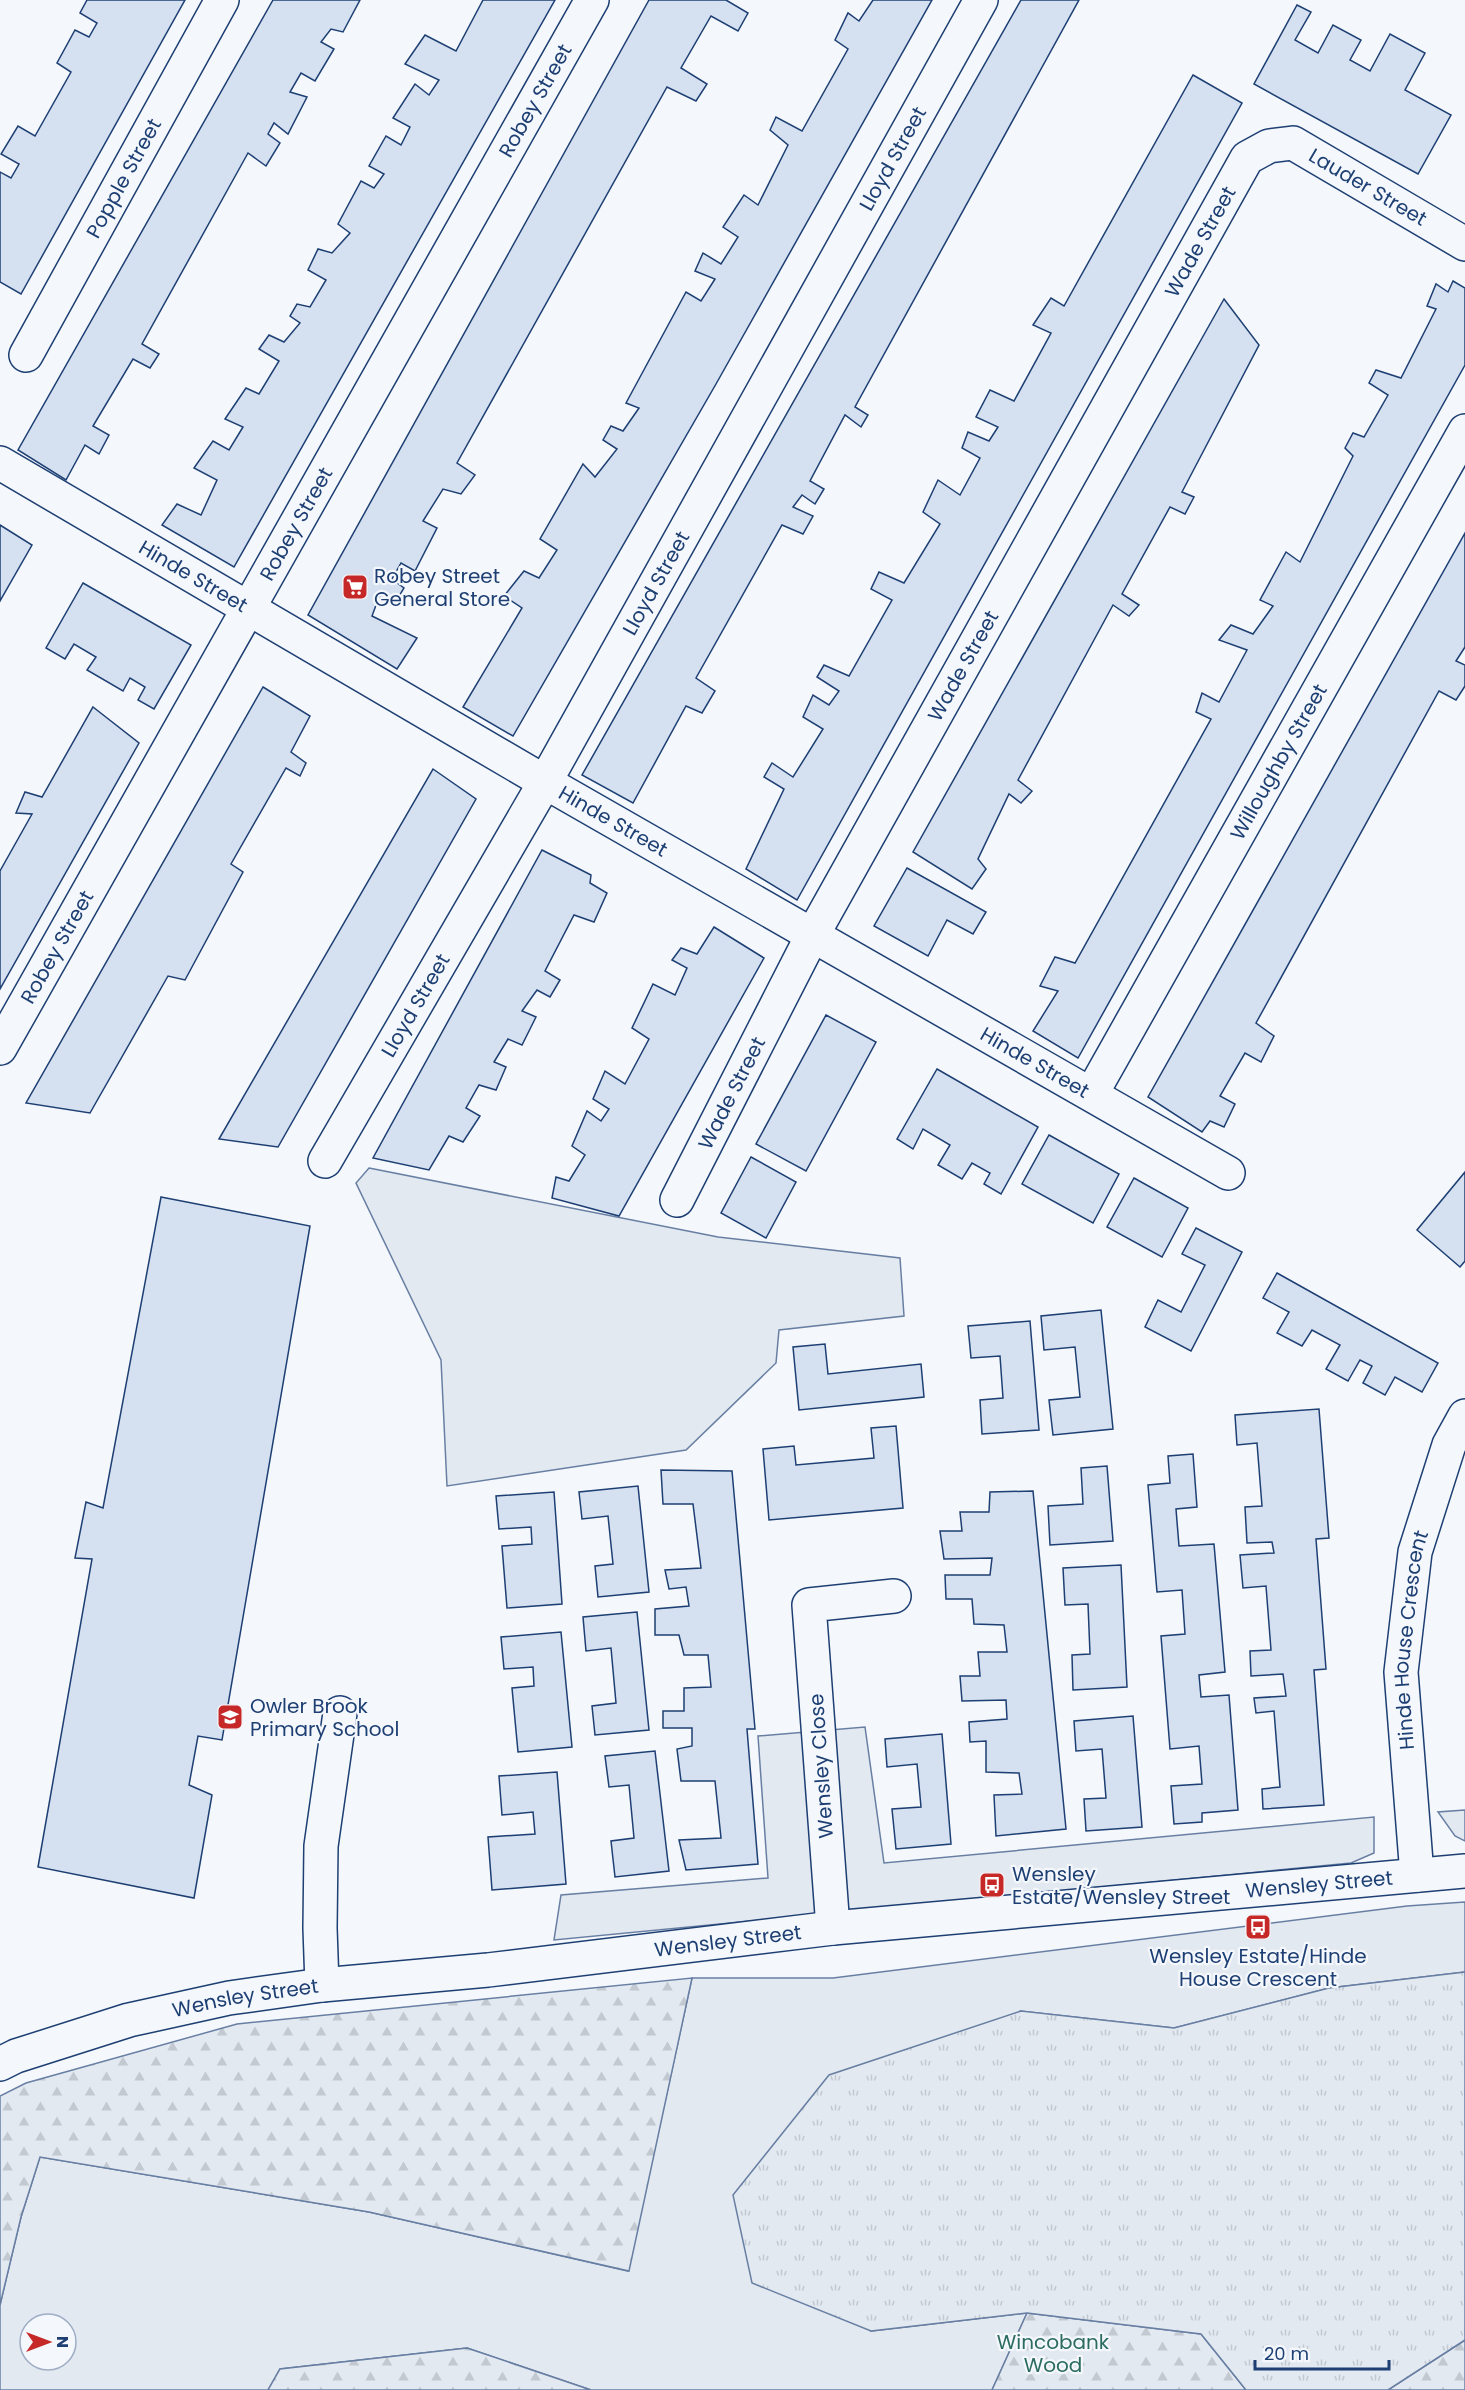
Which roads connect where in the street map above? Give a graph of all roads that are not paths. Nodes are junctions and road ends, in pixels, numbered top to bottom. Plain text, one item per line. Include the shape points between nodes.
1 (222, 0) edge
2 (592, 0) edge
3 (981, 0) edge
4 (1269, 146) joint
5 (1465, 244) edge
6 (27, 355) dead end
7 (1465, 431) edge
8 (0, 463) edge
9 (249, 609) junction
10 (545, 782) junction
11 (812, 936) junction
12 (0, 1048) edge
13 (1092, 1093) junction
14 (325, 1161) dead end
15 (1228, 1173) dead end
16 (677, 1200) dead end
17 (1465, 1416) edge
18 (894, 1596) dead end
19 (340, 1713) dead end
20 (1465, 1870) edge
21 (1417, 1875) junction
22 (833, 1928) junction
23 (322, 1985) junction
24 (0, 2064) edge

1 - 6 street, Popple Street
2 - 9 street, Robey Street
3 - 10 street, Lloyd Street
4 - 5 street, Lauder Street via 1293,143
4 - 11 street, Wade Street via 1247,158
7 - 13 street, Willoughby Street
8 - 9 street, Hinde Street
9 - 10 street, Hinde Street
9 - 12 street, Robey Street
10 - 11 street, Hinde Street
10 - 14 street, Lloyd Street
11 - 13 street, Hinde Street
11 - 16 street, Wade Street
13 - 15 street, Hinde Street
17 - 21 street, Hinde House Crescent via 1449,1445 1415,1552 1401,1672
18 - 22 street, Wensley Close via 809,1605
19 - 23 street via 321,1846
20 - 21 street, Wensley Street
21 - 22 street, Wensley Street
22 - 23 street, Wensley Street via 488,1970
23 - 24 street, Wensley Street via 229,1998 129,2020

